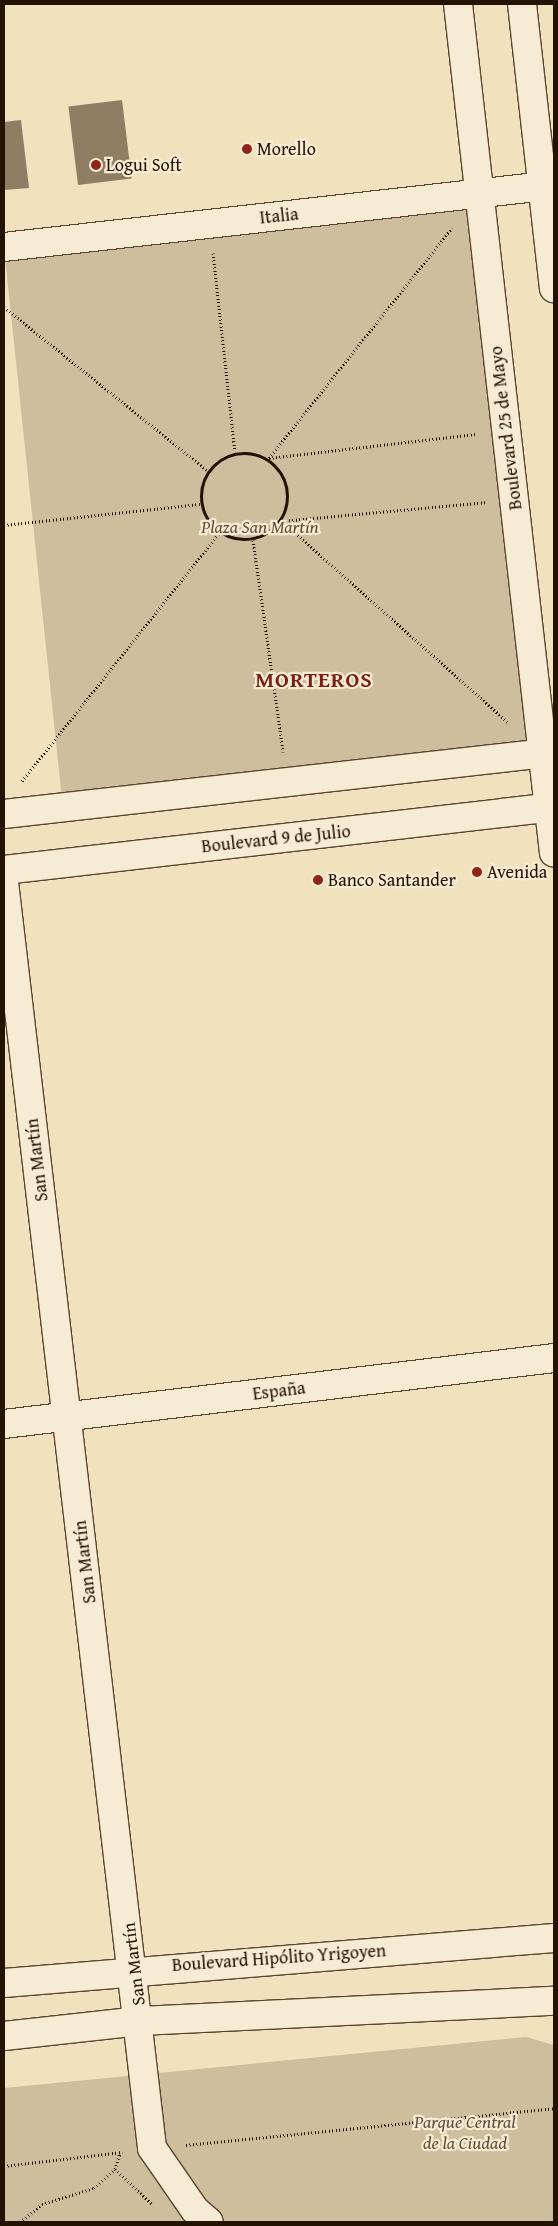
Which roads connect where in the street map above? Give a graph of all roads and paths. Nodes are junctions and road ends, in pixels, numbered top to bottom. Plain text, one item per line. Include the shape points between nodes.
1 (458, 4) edge
2 (522, 4) edge
3 (548, 186) edge
4 (480, 194) junction
5 (210, 224) junction
6 (4, 247) edge
7 (554, 288) edge
8 (4, 307) edge
9 (507, 431) junction
10 (235, 451) junction
11 (269, 458) junction
12 (206, 470) junction
13 (515, 500) junction
14 (200, 504) junction
15 (282, 521) junction
16 (4, 525) edge
17 (219, 533) junction
18 (253, 540) junction
19 (549, 752) edge
20 (287, 782) junction
21 (16, 789) dead end
22 (552, 807) edge
23 (4, 814) edge
24 (554, 853) edge
25 (4, 870) edge
26 (4, 882) edge
27 (554, 1358) edge
28 (67, 1417) junction
29 (4, 1424) edge
30 (554, 1938) edge
31 (134, 1969) junction
32 (4, 1983) edge
33 (554, 2000) edge
34 (140, 2022) junction
35 (4, 2036) edge
36 (554, 2108) edge
37 (152, 2148) junction
38 (120, 2153) junction
39 (4, 2166) edge
40 (115, 2170) junction
41 (158, 2209) dead end
42 (20, 2222) edge
43 (209, 2222) edge

1 - 4 street, Boulevard 25 de Mayo
2 - 3 street
3 - 4 street, Italia
3 - 7 street
4 - 5 street, Italia
4 - 9 street, Boulevard 25 de Mayo
4 - 11 path
5 - 6 street, Italia
5 - 10 path
8 - 12 path
9 - 11 path
9 - 13 street, Boulevard 25 de Mayo
10 - 11 path
10 - 12 path
11 - 15 path via 288,487
12 - 14 path
13 - 15 path
13 - 19 street, Boulevard 25 de Mayo
14 - 16 path
14 - 17 path
15 - 18 path
15 - 19 path
17 - 18 path
17 - 21 path
18 - 20 path
19 - 20 street
19 - 22 street, Boulevard 25 de Mayo
20 - 23 street
22 - 24 street, Boulevard 25 de Mayo
22 - 25 street, Boulevard 9 de Julio
26 - 28 street, San Martín
27 - 28 street, España
28 - 29 street, España
28 - 31 street, San Martín
30 - 31 street, Boulevard Hipólito Yrigoyen
31 - 32 street, Boulevard Hipólito Yrigoyen
31 - 34 street, San Martín
33 - 34 street
34 - 35 street
34 - 37 street, San Martín
36 - 37 path
37 - 38 path
37 - 43 street, San Martín via 195,2210
38 - 39 path
38 - 40 path
40 - 41 path
40 - 42 path via 94,2188 42,2204

